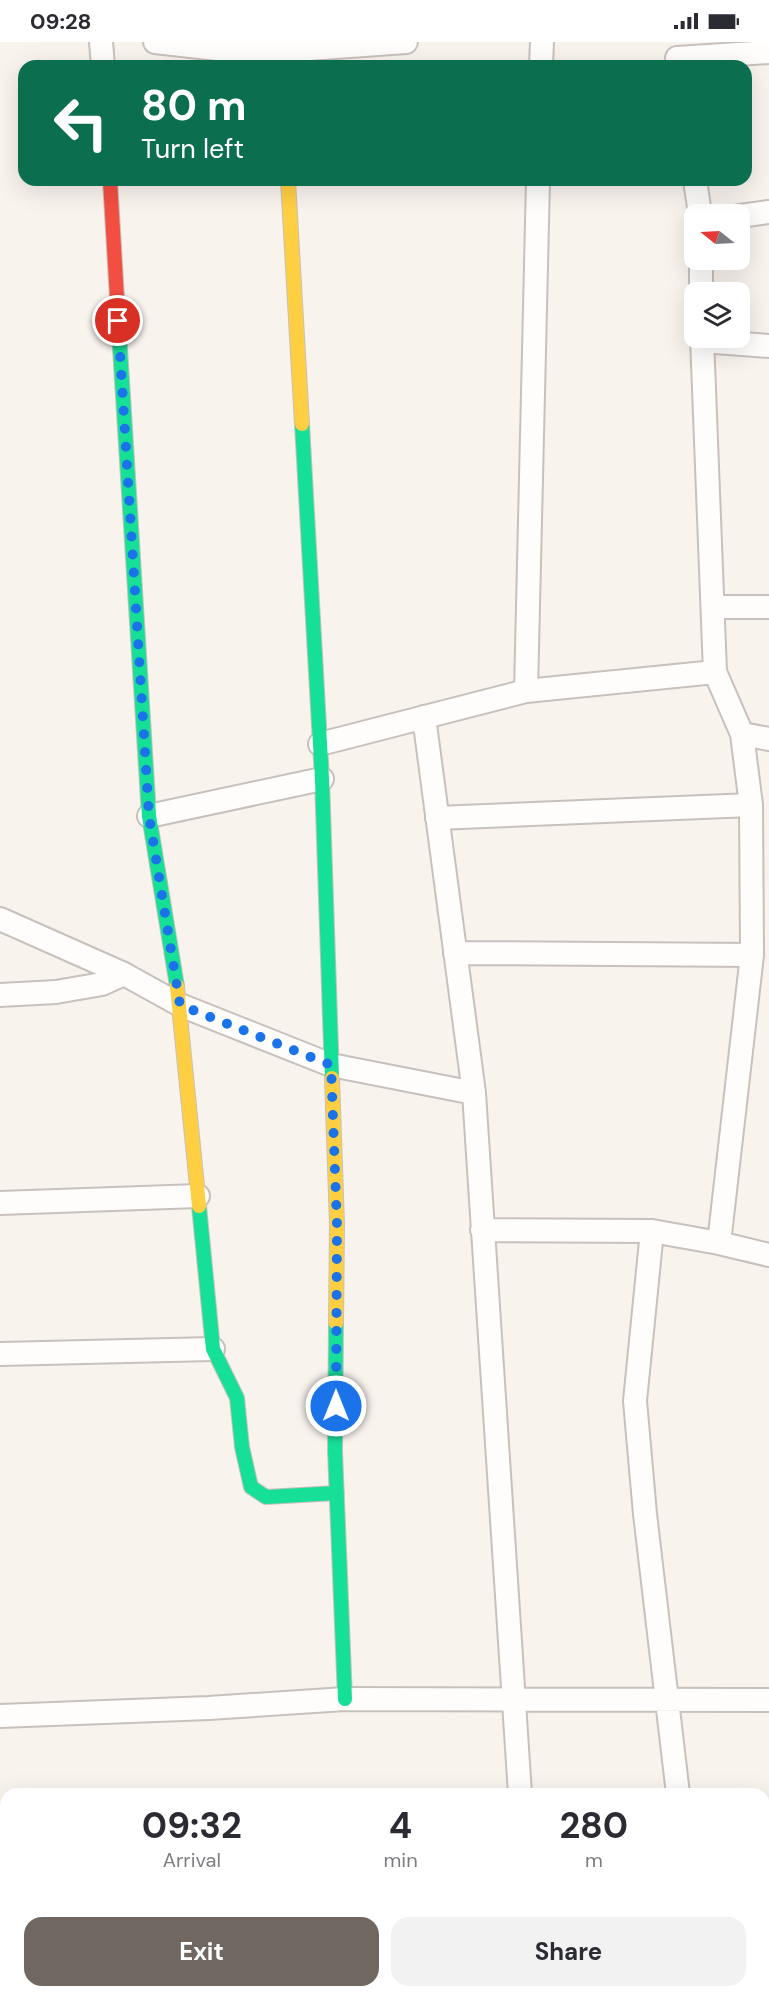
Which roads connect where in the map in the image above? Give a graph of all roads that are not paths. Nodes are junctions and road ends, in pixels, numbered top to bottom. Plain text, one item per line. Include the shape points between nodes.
1 (101, 42) edge
2 (155, 42) edge
3 (400, 42) edge
4 (542, 42) edge
5 (226, 46) edge
6 (769, 52) edge
7 (677, 55) edge
8 (281, 59) edge
9 (102, 60) edge
10 (541, 60) edge
11 (110, 186) edge
12 (288, 186) edge
13 (538, 186) edge
14 (696, 186) edge
15 (699, 204) edge
16 (769, 213) edge
17 (750, 215) edge
18 (750, 344) edge
19 (769, 346) edge
20 (702, 348) edge
21 (713, 607) junction
22 (769, 607) edge
23 (715, 672) junction
24 (526, 691) junction
25 (424, 717) junction
26 (742, 734) junction
27 (769, 739) edge
28 (320, 744) junction
29 (322, 778) junction
30 (751, 805) junction
31 (149, 816) junction
32 (437, 819) junction
33 (0, 919) edge
34 (455, 953) junction
35 (752, 955) junction
36 (124, 974) junction
37 (0, 995) edge
38 (180, 1005) junction
39 (331, 1065) junction
40 (474, 1093) junction
41 (198, 1196) junction
42 (0, 1203) edge
43 (482, 1230) junction
44 (652, 1232) junction
45 (719, 1243) junction
46 (769, 1256) edge
47 (213, 1349) junction
48 (0, 1354) edge
49 (337, 1493) junction
50 (345, 1699) junction
51 (514, 1699) junction
52 (667, 1700) junction
53 (769, 1700) edge
54 (0, 1716) edge
55 (520, 1788) edge
56 (677, 1788) edge

1 - 9 street
2 - 5 street
3 - 8 street
4 - 10 street
5 - 8 street
6 - 7 street
11 - 31 street
12 - 28 street
13 - 24 street
14 - 15 street
16 - 17 street
18 - 19 street
20 - 21 street
21 - 22 street
21 - 23 street
23 - 24 street
23 - 26 street
24 - 25 street
25 - 28 street
25 - 32 street
26 - 27 street
26 - 30 street
28 - 29 street
29 - 31 street
29 - 39 street
30 - 32 street
30 - 35 street
31 - 38 street
32 - 34 street
33 - 36 street
34 - 35 street
34 - 40 street
35 - 45 street
36 - 37 street via 102,984 56,992
36 - 38 street
38 - 39 street
38 - 41 street
39 - 40 street
39 - 49 street via 337,1225
40 - 43 street
41 - 42 street
41 - 47 street
43 - 44 street
43 - 51 street
44 - 45 street
44 - 52 street via 635,1401
45 - 46 street
47 - 48 street
47 - 49 street via 237,1398 251,1487 266,1497
49 - 50 street
50 - 51 street
50 - 54 street
51 - 52 street
51 - 55 street
52 - 53 street
52 - 56 street

